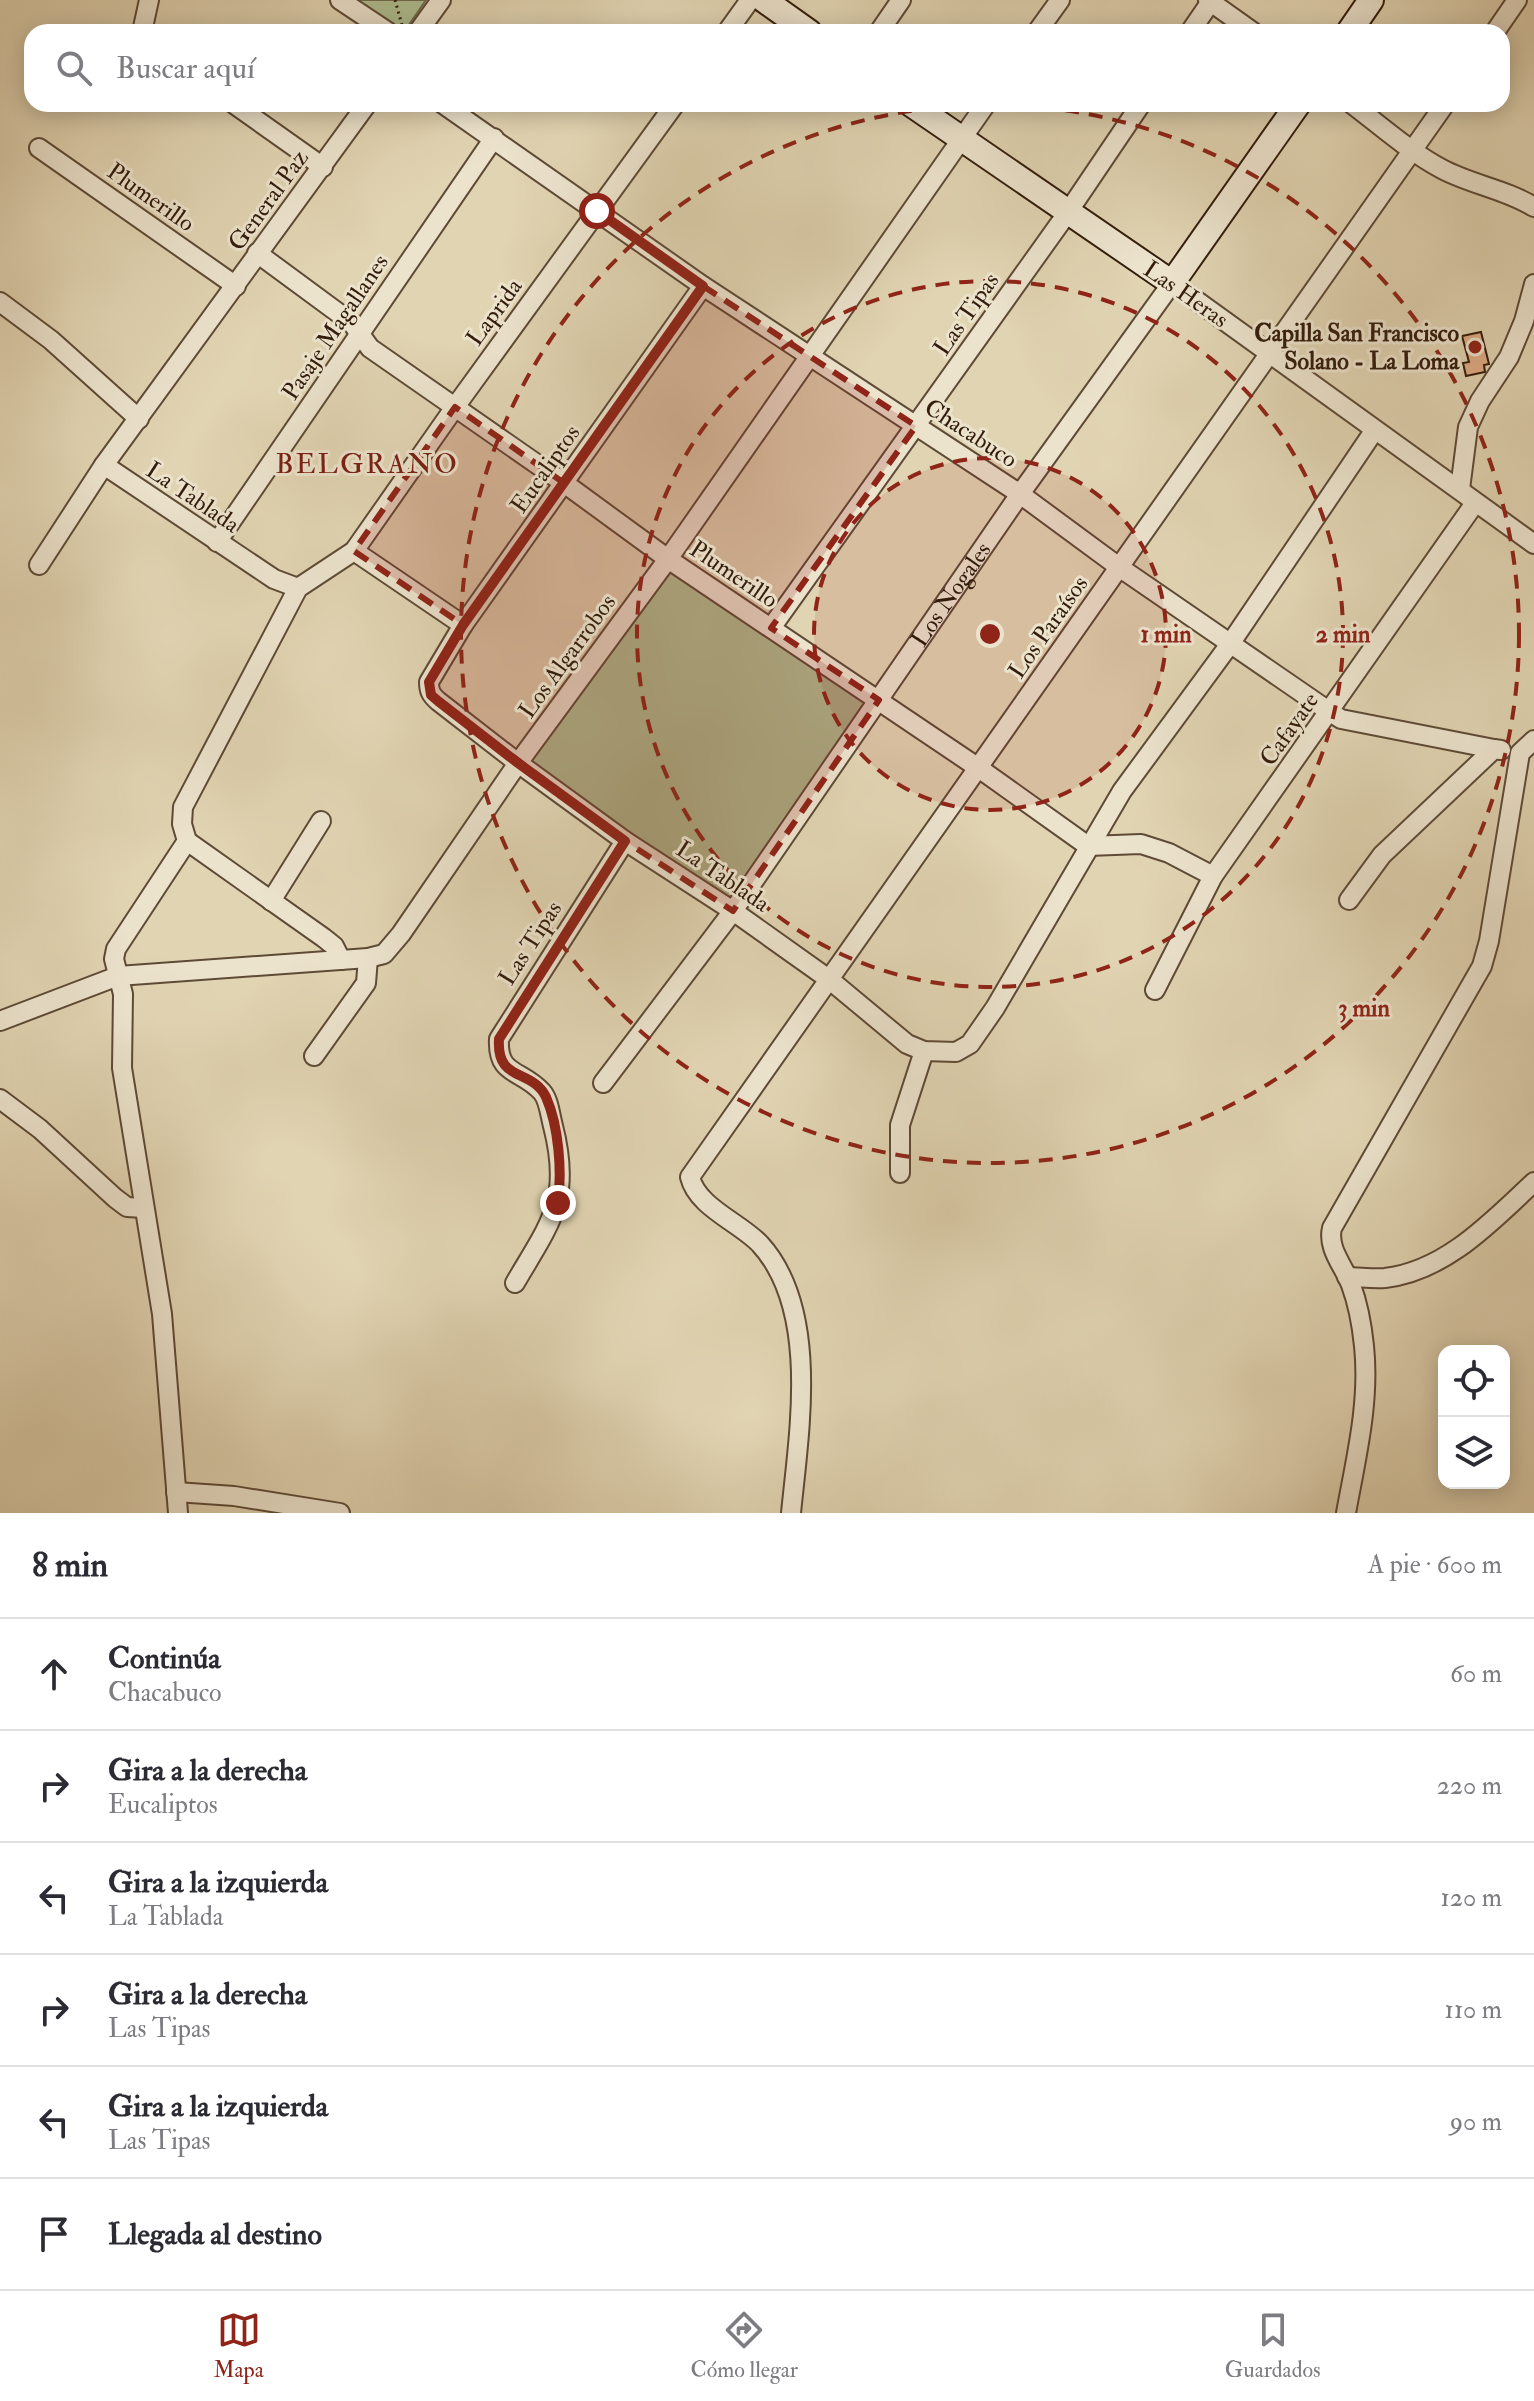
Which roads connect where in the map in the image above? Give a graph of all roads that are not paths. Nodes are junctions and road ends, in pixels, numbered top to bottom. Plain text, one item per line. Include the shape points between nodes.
1 (149, 0) edge
2 (340, 0) edge
3 (441, 0) edge
4 (750, 0) edge
5 (764, 0) edge
6 (901, 0) edge
7 (1060, 0) edge
8 (1371, 0) edge
9 (1517, 0) edge
10 (1210, 1) edge
11 (144, 24) edge
12 (376, 24) edge
13 (424, 24) edge
14 (733, 24) edge
15 (798, 24) edge
16 (884, 24) edge
17 (1043, 24) edge
18 (1195, 24) edge
19 (1242, 24) edge
20 (1354, 24) edge
21 (1500, 24) edge
22 (245, 112) edge
23 (361, 112) edge
24 (455, 112) edge
25 (669, 112) edge
26 (922, 112) edge
27 (980, 112) edge
28 (1136, 112) edge
29 (1292, 112) edge
30 (1362, 112) edge
31 (1439, 112) edge
32 (494, 138) junction
33 (961, 139) junction
34 (39, 148) dead end
35 (1412, 150) junction
36 (323, 167) junction
37 (1534, 207) edge
38 (597, 211) junction
39 (1068, 212) junction
40 (257, 253) junction
41 (1172, 283) junction
42 (1534, 284) edge
43 (236, 286) junction
44 (703, 286) junction
45 (0, 302) edge
46 (360, 334) junction
47 (1270, 354) junction
48 (808, 357) junction
49 (455, 407) junction
50 (139, 419) junction
51 (916, 426) junction
52 (1374, 431) junction
53 (104, 465) junction
54 (564, 483) junction
55 (1460, 489) junction
56 (1020, 494) junction
57 (1475, 503) junction
58 (217, 542) junction
59 (1534, 544) edge
60 (354, 551) junction
61 (668, 559) junction
62 (39, 565) dead end
63 (1119, 567) junction
64 (298, 588) junction
65 (463, 625) junction
66 (771, 628) junction
67 (1230, 644) junction
68 (429, 682) joint
69 (879, 700) junction
70 (1330, 712) junction
71 (1534, 740) edge
72 (1494, 749) junction
73 (1520, 753) junction
74 (518, 763) junction
75 (980, 769) junction
76 (321, 821) dead end
77 (187, 841) junction
78 (625, 841) junction
79 (1088, 846) junction
80 (1213, 876) junction
81 (1349, 900) dead end
82 (271, 901) junction
83 (733, 911) junction
84 (368, 958) junction
85 (341, 960) junction
86 (118, 976) junction
87 (830, 980) junction
88 (1155, 990) dead end
89 (0, 1021) edge
90 (924, 1051) junction
91 (314, 1056) dead end
92 (603, 1083) dead end
93 (0, 1099) edge
94 (900, 1173) dead end
95 (1534, 1182) edge
96 (144, 1208) junction
97 (1347, 1277) junction
98 (515, 1283) dead end
99 (176, 1492) junction
100 (305, 1510) edge
101 (178, 1513) edge
102 (340, 1513) edge
103 (791, 1513) edge
104 (1346, 1513) edge

1 - 11 street
2 - 12 street
3 - 13 street
4 - 14 street
5 - 15 street
6 - 16 street
7 - 17 street
8 - 20 street
9 - 21 street
10 - 18 street
10 - 19 street
22 - 36 street
23 - 36 street, General Paz
24 - 32 street, Chacabuco
25 - 38 street, Laprida
26 - 33 street, Las Heras
27 - 33 street, Los Algarrobos
28 - 39 street, Las Tipas
29 - 41 street, Los Nogales
30 - 35 street
31 - 35 street, Los Paraísos
32 - 38 street, Chacabuco
32 - 46 street, Pasaje Magallanes
33 - 39 street, Las Heras
33 - 48 street, Los Algarrobos
34 - 43 street, Plumerillo
35 - 37 street via 1444,170
35 - 47 street, Los Paraísos
36 - 40 street, General Paz
38 - 44 street, Chacabuco
38 - 49 street, Laprida
39 - 41 street, Las Heras
39 - 51 street, Las Tipas
40 - 43 street, General Paz
40 - 46 street, Plumerillo
41 - 47 street, Las Heras
41 - 56 street, Los Nogales
42 - 55 street via 1509,357 1468,427
43 - 50 street, General Paz
44 - 48 street, Chacabuco
44 - 54 street, Eucaliptos
45 - 50 street
46 - 49 street, Plumerillo via 370,348
46 - 58 street, Pasaje Magallanes
47 - 52 street, Las Heras
47 - 63 street, Los Paraísos
48 - 51 street, Chacabuco
48 - 61 street, Los Algarrobos
49 - 54 street, Plumerillo
49 - 60 street, Laprida
50 - 53 street, General Paz
51 - 56 street, Chacabuco
51 - 66 street, Las Tipas
52 - 55 street, Las Heras
52 - 67 street
53 - 58 street, La Tablada
53 - 62 street, General Paz
54 - 61 street, Plumerillo
54 - 65 street, Eucaliptos
55 - 57 street, Las Heras
56 - 63 street, Chacabuco
56 - 69 street, Los Nogales
57 - 59 street, Las Heras
57 - 70 street, Cafayate
58 - 64 street, La Tablada via 274,579
60 - 64 street
60 - 65 street
61 - 66 street, Plumerillo
61 - 74 street, Los Algarrobos
63 - 67 street, Chacabuco
63 - 75 street, Los Paraísos
64 - 77 street via 183,807
65 - 68 street, Eucaliptos
66 - 69 street, Plumerillo
67 - 70 street, Chacabuco
67 - 79 street
68 - 74 street, La Tablada via 431,695
69 - 75 street, Plumerillo
69 - 83 street, Los Nogales
70 - 72 street, Chacabuco via 1341,719
70 - 80 street, Cafayate
71 - 73 street
72 - 73 street, Chacabuco
72 - 81 street via 1382,855
73 - 97 street via 1482,966 1332,1228 1329,1239
74 - 78 street, La Tablada
74 - 84 street, Los Algarrobos via 401,934 384,954
75 - 79 street, Plumerillo
75 - 87 street, Los Paraísos
76 - 82 street
77 - 82 street
77 - 86 street via 116,949
78 - 83 street, La Tablada
78 - 98 street, Las Tipas via 499,1039 504,1066 545,1095 558,1146 558,1203
79 - 80 street via 1141,844
79 - 90 street via 970,1044 956,1052
80 - 88 street, Cafayate
82 - 85 street via 334,946
83 - 87 street, La Tablada
83 - 92 street, Los Nogales
84 - 85 street
84 - 91 street via 366,983
85 - 86 street
86 - 89 street
86 - 96 street via 123,994 122,1068
87 - 90 street, La Tablada via 907,1044
87 - 103 street, Los Paraísos via 690,1177 701,1199 744,1228 776,1264 791,1301 802,1399
90 - 94 street via 900,1125
93 - 96 street via 115,1198 127,1207
95 - 97 street via 1474,1238 1447,1255 1385,1278
96 - 99 street via 162,1314
97 - 104 street via 1360,1316 1366,1380
99 - 100 street via 234,1496
99 - 101 street
100 - 102 street

